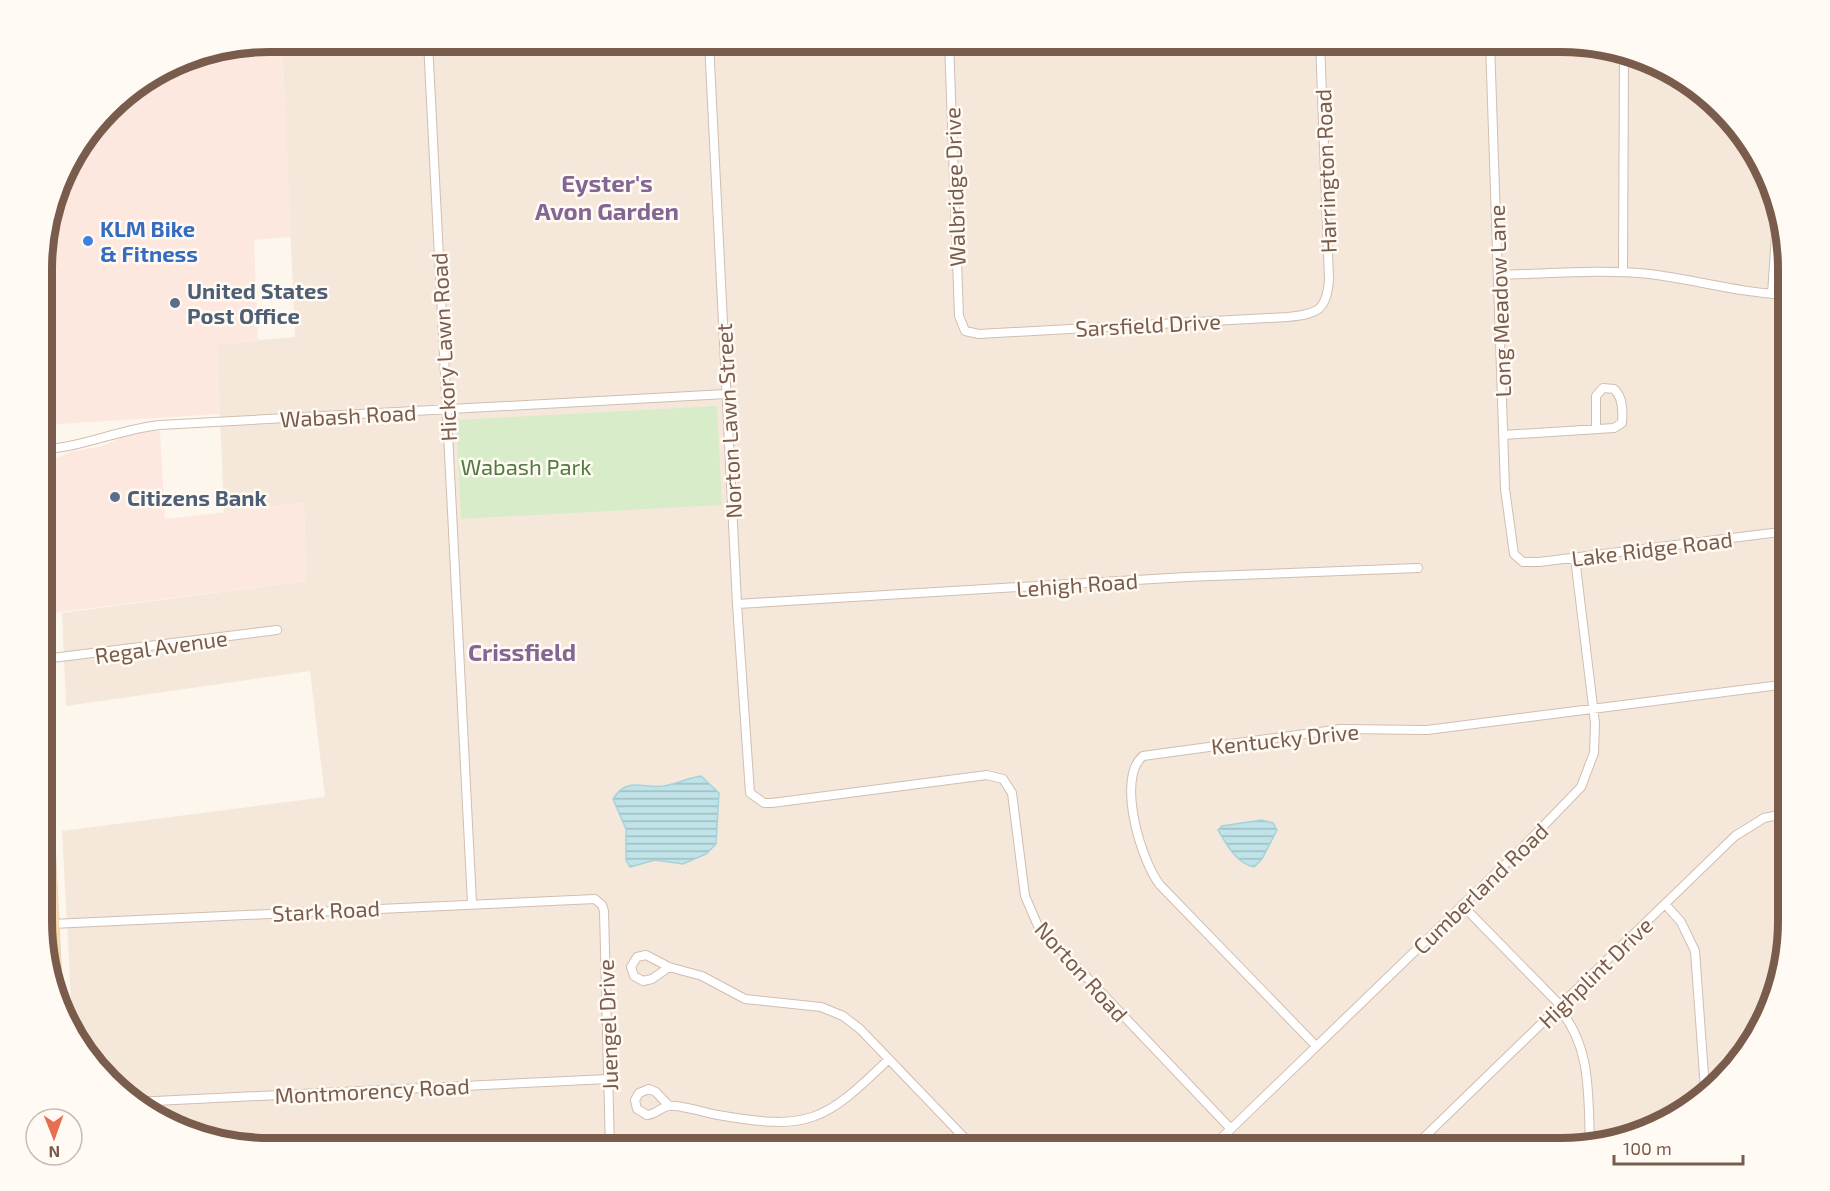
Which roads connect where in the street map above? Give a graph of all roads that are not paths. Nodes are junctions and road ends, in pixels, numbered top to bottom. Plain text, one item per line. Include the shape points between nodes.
1 (428, 52) edge
2 (709, 52) edge
3 (949, 52) edge
4 (1320, 52) edge
5 (1490, 52) edge
6 (1624, 62) edge
7 (1776, 240) edge
8 (1623, 272) junction
9 (1498, 275) junction
10 (1772, 294) junction
11 (1778, 294) edge
12 (1326, 300) joint
13 (965, 331) joint
14 (726, 394) junction
15 (446, 410) junction
16 (1596, 428) junction
17 (1503, 435) junction
18 (52, 448) edge
19 (1778, 532) edge
20 (1575, 558) junction
21 (1518, 559) joint
22 (1418, 568) dead end
23 (737, 604) junction
24 (277, 630) dead end
25 (52, 658) edge
26 (1778, 685) edge
27 (1594, 708) junction
28 (755, 798) joint
29 (1778, 815) edge
30 (599, 902) joint
31 (472, 903) junction
32 (1665, 904) junction
33 (1462, 905) junction
34 (52, 924) edge
35 (669, 967) dead end
36 (1559, 1007) junction
37 (1316, 1046) junction
38 (889, 1059) junction
39 (608, 1079) junction
40 (1705, 1084) edge
41 (148, 1101) edge
42 (669, 1106) dead end
43 (1230, 1129) junction
44 (1590, 1137) edge
45 (610, 1138) edge
46 (964, 1138) edge
47 (1221, 1138) edge
48 (1423, 1138) edge

1 - 15 street, Hickory Lawn Road
2 - 14 street, Norton Lawn Street
3 - 13 street, Walbridge Drive via 959,316
4 - 12 street, Harrington Road via 1329,279
5 - 9 street, Long Meadow Lane
6 - 8 street
7 - 10 street
8 - 9 street
8 - 10 street
9 - 17 street, Long Meadow Lane
10 - 11 street
12 - 13 street, Sarsfield Drive via 1317,311 1287,317 979,334
14 - 15 street, Wabash Road
14 - 23 street, Norton Lawn Street
15 - 18 street, Wabash Road via 160,425
15 - 31 street, Hickory Lawn Road
16 - 16 street via 1614,428 1622,423 1621,398 1614,388 1603,388 1596,396
16 - 17 street
17 - 21 street, Long Meadow Lane via 1506,508 1512,550
19 - 20 street, Lake Ridge Road
20 - 21 street, Lake Ridge Road via 1529,563
20 - 27 street, Cumberland Road
22 - 23 street, Lehigh Road via 1186,577
23 - 28 street, Norton Lawn Street via 748,787
24 - 25 street, Regal Avenue
26 - 27 street, Kentucky Drive
27 - 33 street, Cumberland Road via 1594,753 1581,786
27 - 37 street, Kentucky Drive via 1408,732 1341,729 1152,753 1139,759 1131,783 1141,849 1154,878
28 - 43 street, Norton Road via 772,803 980,776 1003,779 1012,793 1027,903 1042,932
29 - 32 street, Highplint Drive via 1743,830
30 - 31 street, Stark Road via 591,898
30 - 39 street, Juengel Drive via 604,911
31 - 34 street, Stark Road
32 - 36 street, Highplint Drive
32 - 40 street via 1681,922 1695,951
33 - 36 street
33 - 37 street, Cumberland Road
35 - 38 street via 696,974 745,999 831,1010 853,1023
36 - 44 street via 1572,1024 1584,1056
36 - 48 street, Highplint Drive
37 - 43 street, Cumberland Road
38 - 42 street via 854,1094 813,1119 749,1121
38 - 46 street
39 - 41 street, Montmorency Road
39 - 45 street, Juengel Drive
43 - 47 street, Cumberland Road

